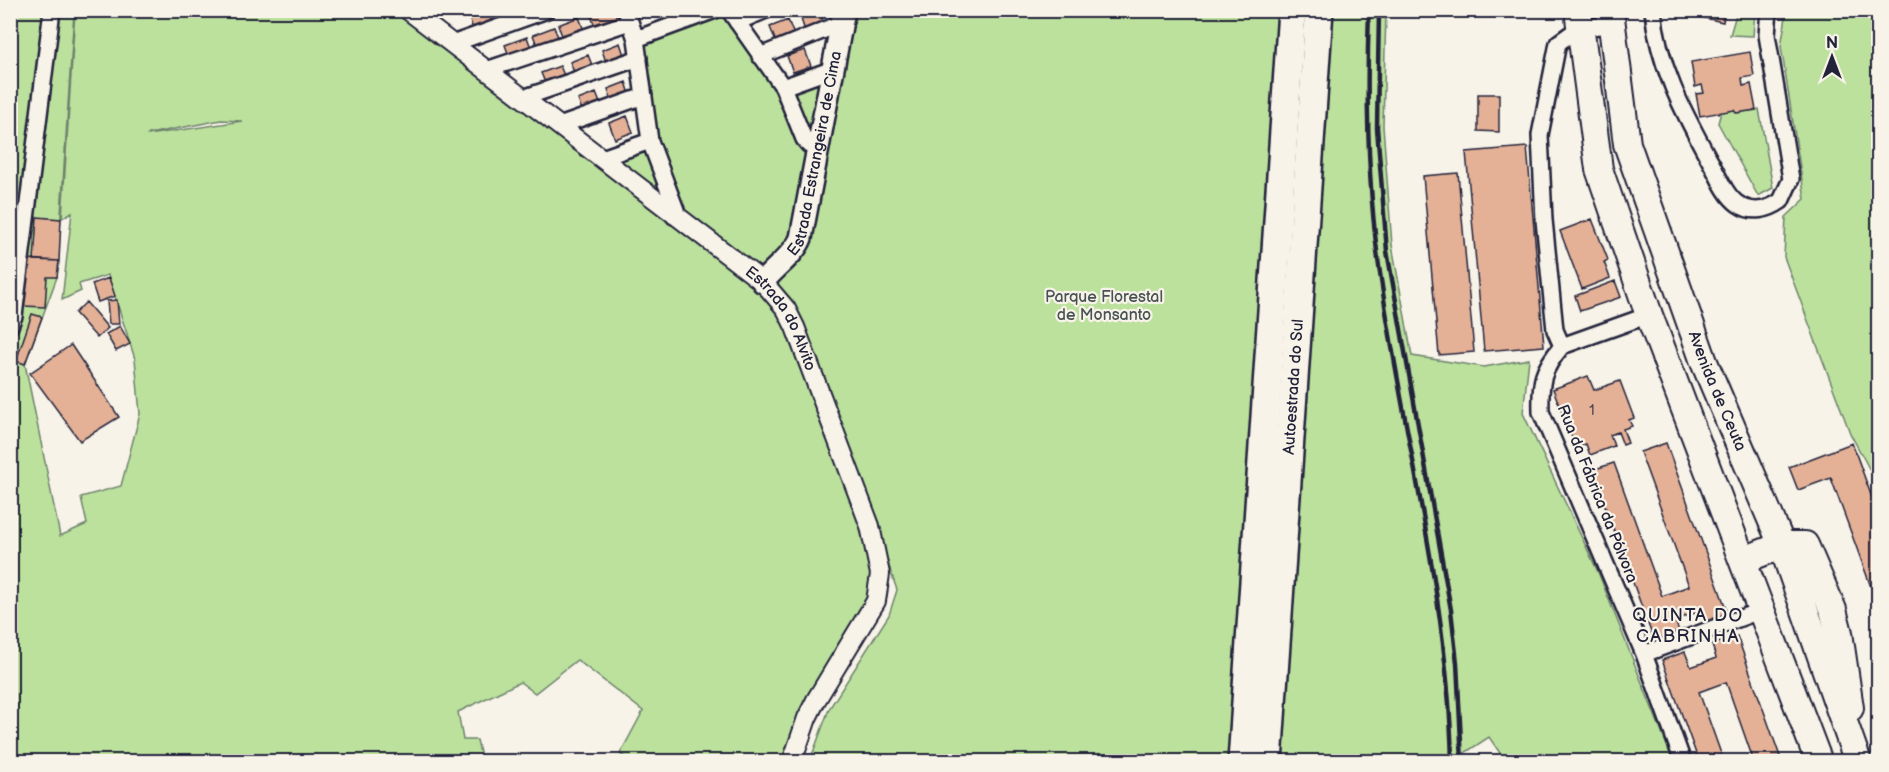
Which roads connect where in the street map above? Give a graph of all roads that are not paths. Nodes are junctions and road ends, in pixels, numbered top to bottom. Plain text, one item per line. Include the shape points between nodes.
1 (52, 10) edge
2 (547, 10) edge
3 (715, 10) edge
4 (765, 10) edge
5 (1292, 10) edge
6 (1319, 10) edge
7 (1653, 10) edge
8 (1769, 10) edge
9 (419, 12) edge
10 (628, 16) edge
11 (733, 16) edge
12 (843, 16) edge
13 (1610, 18) edge
14 (1578, 19) edge
15 (636, 39) junction
16 (452, 44) junction
17 (760, 56) junction
18 (639, 58) junction
19 (833, 69) junction
20 (486, 70) junction
21 (783, 87) junction
22 (644, 96) junction
23 (523, 98) junction
24 (559, 126) junction
25 (650, 141) junction
26 (818, 148) junction
27 (602, 158) junction
28 (674, 216) junction
29 (763, 282) junction
30 (1649, 315) junction
31 (10, 326) edge
32 (1562, 346) junction
33 (1755, 478) junction
34 (1716, 492) junction
35 (1782, 544) junction
36 (1744, 560) junction
37 (1762, 610) junction
38 (1644, 654) junction
39 (1856, 756) edge
40 (792, 762) edge
41 (1242, 762) edge
42 (1268, 762) edge
43 (1683, 762) edge
44 (1819, 762) edge

1 - 31 street
2 - 16 street
3 - 15 street
4 - 11 street
5 - 41 highway, Autoestrada do Sul
6 - 42 highway, Autoestrada do Sul
7 - 8 street via 1670,81 1730,197 1750,210 1774,206 1786,194 1791,179 1767,35
9 - 16 street, Estrada do Alvito
10 - 15 street
10 - 20 street
11 - 17 street
12 - 17 street
12 - 19 main road, Estrada Estrangeira de Cima
13 - 14 street
13 - 33 highway, Avenida de Ceuta via 1627,144 1704,362
14 - 30 highway via 1599,169
14 - 32 street via 1558,43 1540,135 1555,330
15 - 18 street
16 - 20 street, Estrada do Alvito
17 - 21 street
18 - 22 street
18 - 23 street
19 - 21 street
19 - 26 main road, Estrada Estrangeira de Cima
20 - 23 street, Estrada do Alvito
21 - 26 street via 804,139
22 - 24 street
22 - 25 street
23 - 24 street, Estrada do Alvito
24 - 27 street, Estrada do Alvito
25 - 27 street
25 - 28 street via 676,210
26 - 29 main road, Estrada Estrangeira de Cima via 799,244
27 - 28 street, Estrada do Alvito
28 - 29 street, Estrada do Alvito
29 - 40 street, Estrada do Alvito via 786,309 795,327 870,526 880,574 876,601 816,700
30 - 32 street
30 - 34 highway
32 - 38 street, Rua da Fábrica da Pólvora via 1547,364 1540,386 1541,412
33 - 34 highway
33 - 35 highway, Avenida de Ceuta
34 - 36 highway
35 - 36 highway
35 - 39 highway via 1805,544 1833,610 1845,666
36 - 37 highway
37 - 38 street
37 - 44 highway
38 - 43 street, Rua da Fábrica da Pólvora

